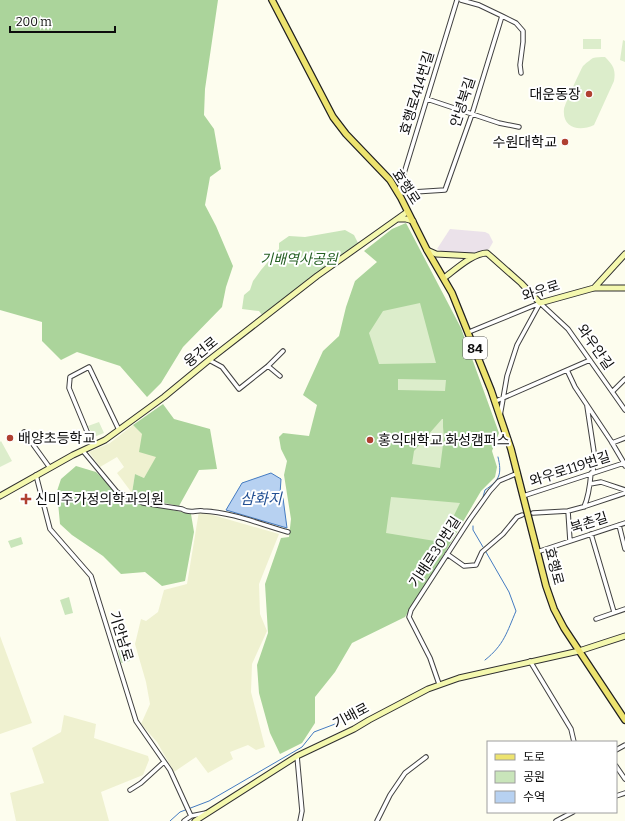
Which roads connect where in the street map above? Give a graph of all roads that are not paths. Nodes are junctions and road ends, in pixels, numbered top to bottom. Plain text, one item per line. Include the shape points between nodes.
1 (272, 0) edge
2 (457, 0) edge
3 (461, 0) edge
4 (479, 0) edge
5 (479, 5) junction
6 (502, 16) junction
7 (521, 73) dead end
8 (427, 99) junction
9 (472, 114) junction
10 (519, 127) dead end
11 (401, 182) junction
12 (410, 192) junction
13 (398, 193) junction
14 (407, 212) junction
15 (397, 220) junction
16 (413, 221) junction
17 (428, 250) junction
18 (625, 254) edge
19 (474, 256) junction
20 (444, 278) junction
21 (594, 288) junction
22 (625, 288) edge
23 (540, 303) junction
24 (469, 332) junction
25 (283, 351) dead end
26 (209, 360) junction
27 (590, 360) junction
28 (268, 366) junction
29 (567, 370) junction
30 (280, 376) dead end
31 (625, 379) edge
32 (613, 391) junction
33 (503, 398) junction
34 (496, 402) junction
35 (587, 405) junction
36 (625, 410) edge
37 (500, 416) junction
38 (119, 430) junction
39 (24, 432) dead end
40 (625, 438) edge
41 (612, 443) junction
42 (93, 446) junction
43 (83, 451) junction
44 (624, 465) edge
45 (50, 468) junction
46 (518, 473) junction
47 (592, 473) junction
48 (36, 475) junction
49 (590, 484) junction
50 (625, 492) edge
51 (0, 496) edge
52 (523, 496) junction
53 (584, 507) junction
54 (568, 511) junction
55 (533, 513) dead end
56 (522, 516) dead end
57 (625, 523) edge
58 (619, 525) junction
59 (288, 532) dead end
60 (591, 534) junction
61 (570, 541) junction
62 (625, 549) edge
63 (537, 552) junction
64 (448, 554) junction
65 (625, 609) edge
66 (614, 612) junction
67 (596, 618) dead end
68 (625, 636) edge
69 (579, 651) junction
70 (530, 661) junction
71 (439, 684) junction
72 (625, 720) edge
73 (574, 741) edge
74 (297, 756) junction
75 (426, 757) dead end
76 (164, 762) junction
77 (617, 767) edge
78 (625, 779) edge
79 (130, 790) dead end
80 (211, 811) junction
81 (570, 813) edge
82 (191, 815) junction
83 (184, 821) edge
84 (196, 821) edge
85 (300, 821) edge
86 (377, 821) edge
87 (556, 821) edge

1 - 13 main road, 효행로 / 84 via 333,117 390,180
2 - 8 street, 효행로414번길
3 - 5 street
4 - 5 street
5 - 6 street
6 - 7 street via 516,23 523,31
6 - 9 street, 안녕북길
8 - 9 street
8 - 11 street, 효행로414번길
9 - 10 street
9 - 12 street, 안녕북길 via 446,190
11 - 12 street
11 - 13 street, 효행로414번길
12 - 13 street, 안녕북길
13 - 14 main road, 효행로 / 84
14 - 15 street, 융건로
14 - 16 main road, 효행로 / 84
15 - 16 street
15 - 26 street, 융건로 via 317,276
16 - 17 main road, 효행로 / 84
17 - 19 street via 436,254
17 - 20 main road, 효행로 / 84
18 - 21 street
19 - 20 street
19 - 23 street, 와우안길 via 487,253
20 - 24 main road, 효행로 / 84
21 - 22 street, 와우로
21 - 23 street, 와우로
23 - 24 street, 와우로
23 - 27 street, 와우안길 via 568,329
23 - 33 street via 517,345
24 - 34 main road, 효행로 / 84
25 - 28 street
26 - 28 street via 222,367 239,389
26 - 38 street, 융건로
27 - 29 street
27 - 32 street, 와우안길
28 - 30 street
29 - 33 street
29 - 35 street, 와우로119번길
31 - 32 street
32 - 36 street, 와우안길
33 - 34 street
33 - 37 street
34 - 37 main road, 효행로 / 84
35 - 41 street, 와우로119번길
35 - 47 street via 594,452
37 - 46 main road, 효행로 / 84
38 - 42 street, 융건로
38 - 42 street via 89,367 70,377 69,388
39 - 45 street
40 - 41 street
41 - 44 street, 와우로119번길
42 - 43 street, 융건로
43 - 45 street, 융건로
43 - 59 street via 117,492 143,503 182,509 186,512 202,510 226,514
44 - 47 street, 와우로119번길
45 - 48 street, 융건로
46 - 52 main road, 효행로 / 84
46 - 64 street, 기배로30번길 via 499,481 490,491
47 - 49 street
47 - 52 street, 와우로119번길
48 - 51 street, 융건로
48 - 76 street, 기안남로 via 50,529 91,576 136,721
49 - 50 street, 와우로119번길 via 601,482
49 - 53 street
50 - 53 street, 와우로119번길
52 - 63 main road, 효행로 / 84
53 - 54 street, 와우로119번길
54 - 55 street, 와우로119번길
54 - 61 street
56 - 64 street via 517,517 503,534 482,552 476,565 464,566
57 - 58 street, 북촌길
58 - 60 street, 북촌길
58 - 62 street
60 - 61 street, 북촌길
60 - 66 street
61 - 63 street, 북촌길
63 - 69 main road, 효행로 / 84 via 554,609
64 - 71 street, 기배로30번길 via 410,610 409,617 430,658
65 - 66 street
66 - 67 street
68 - 69 street, 기배로
69 - 70 street, 기배로
69 - 72 main road, 효행로 / 84
70 - 71 street, 기배로
70 - 73 street via 571,730
71 - 74 street, 기배로
74 - 80 street, 기배로
74 - 85 street via 302,811
75 - 86 street via 405,773
76 - 79 street
76 - 82 street, 기안남로
77 - 78 street
80 - 82 street
80 - 84 street, 기배로
81 - 87 street
82 - 83 street

